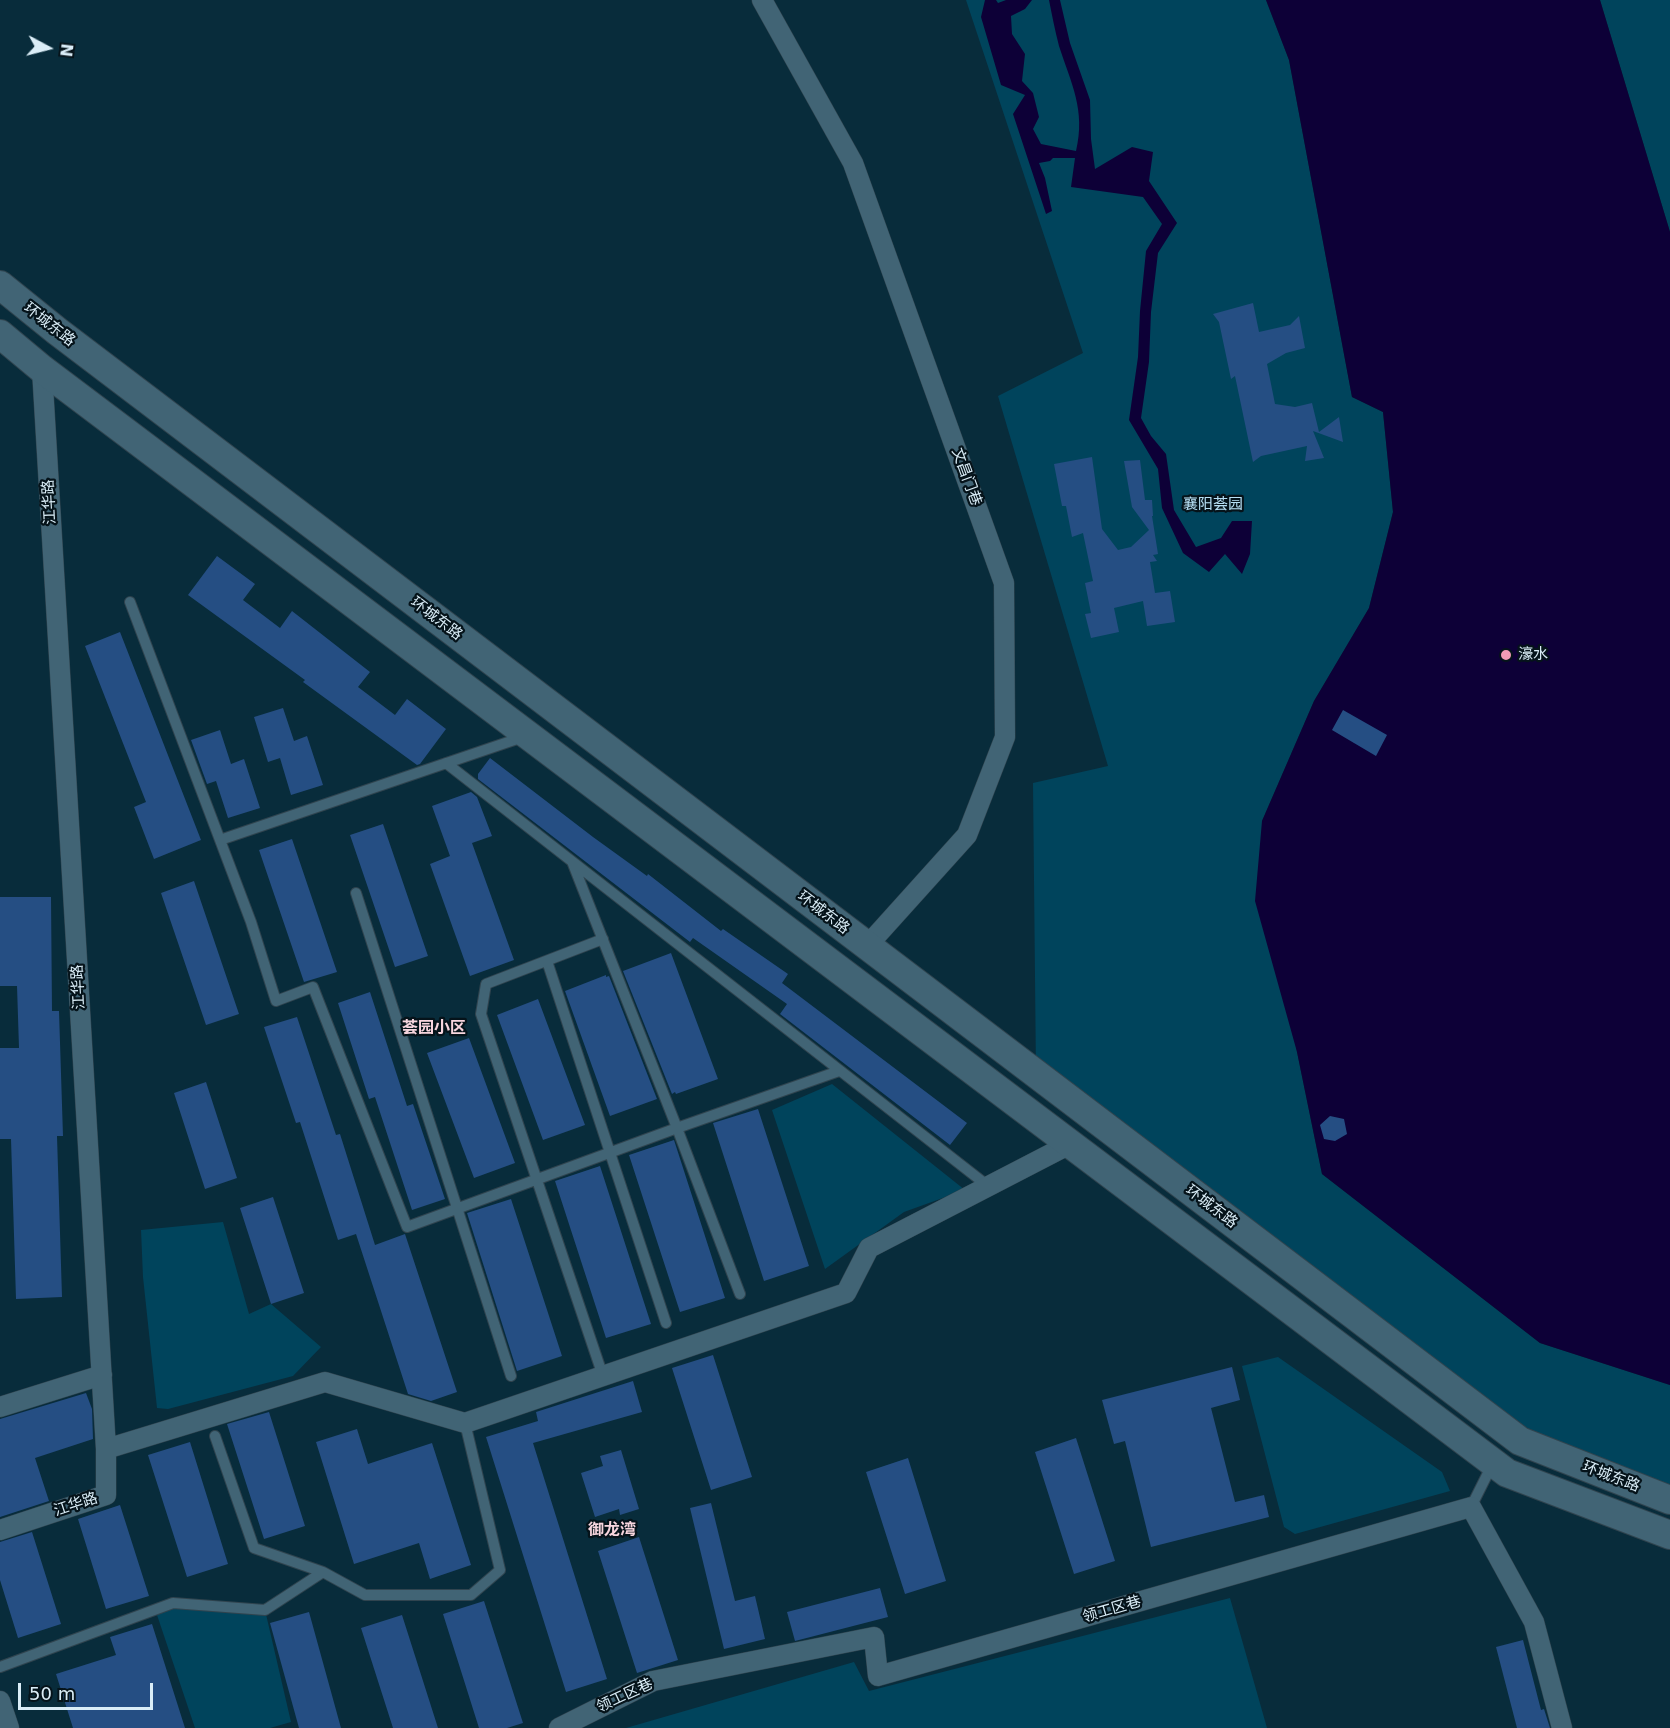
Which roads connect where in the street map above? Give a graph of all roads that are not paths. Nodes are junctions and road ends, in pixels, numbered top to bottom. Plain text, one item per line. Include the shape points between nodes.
1 (762, 0) edge
2 (0, 285) edge
3 (0, 334) edge
4 (42, 369) junction
5 (130, 602) dead end
6 (528, 735) junction
7 (446, 763) junction
8 (220, 840) junction
9 (573, 862) junction
10 (356, 893) dead end
11 (603, 939) junction
12 (867, 946) junction
13 (547, 961) junction
14 (839, 1071) junction
15 (677, 1128) junction
16 (1070, 1144) junction
17 (610, 1152) junction
18 (537, 1180) junction
19 (988, 1186) junction
20 (458, 1209) junction
21 (740, 1294) dead end
22 (666, 1323) dead end
23 (102, 1375) junction
24 (511, 1376) dead end
25 (603, 1376) junction
26 (0, 1407) edge
27 (465, 1423) junction
28 (215, 1436) dead end
29 (106, 1449) junction
30 (1493, 1463) junction
31 (1670, 1500) edge
32 (1471, 1508) junction
33 (0, 1530) edge
34 (1670, 1535) edge
35 (323, 1572) junction
36 (0, 1667) edge
37 (0, 1701) edge
38 (9, 1728) edge
39 (559, 1728) edge
40 (1562, 1728) edge

1 - 12 street, 文昌门巷 via 853,163 1004,583 1005,737 967,835
2 - 12 main road, 环城东路
3 - 4 main road
4 - 6 main road
4 - 23 street, 江华路
5 - 8 lane
6 - 7 lane
6 - 16 main road
7 - 8 lane
7 - 9 lane
8 - 20 lane via 276,1001 313,987 407,1227
9 - 11 lane
9 - 14 lane
10 - 20 lane
11 - 13 lane
11 - 15 lane
12 - 31 main road, 环城东路 via 1520,1441
13 - 17 lane
13 - 18 lane via 486,984 481,1014
14 - 15 lane
14 - 19 lane
15 - 17 lane
15 - 21 lane
16 - 19 street
16 - 30 main road
17 - 18 lane
17 - 22 lane
18 - 20 lane
18 - 25 lane
19 - 25 street via 869,1248 846,1293
20 - 24 lane
23 - 26 street
23 - 29 street, 江华路
25 - 27 street
27 - 29 street via 325,1382
27 - 35 lane via 500,1570 471,1595 365,1595
28 - 35 lane via 255,1548
29 - 33 street, 江华路 via 106,1495
30 - 32 lane
30 - 34 main road via 1507,1473
32 - 39 street, 领工区巷 via 878,1676 874,1637 653,1681
32 - 40 street via 1534,1622
35 - 36 lane via 265,1610 173,1603
37 - 38 street

